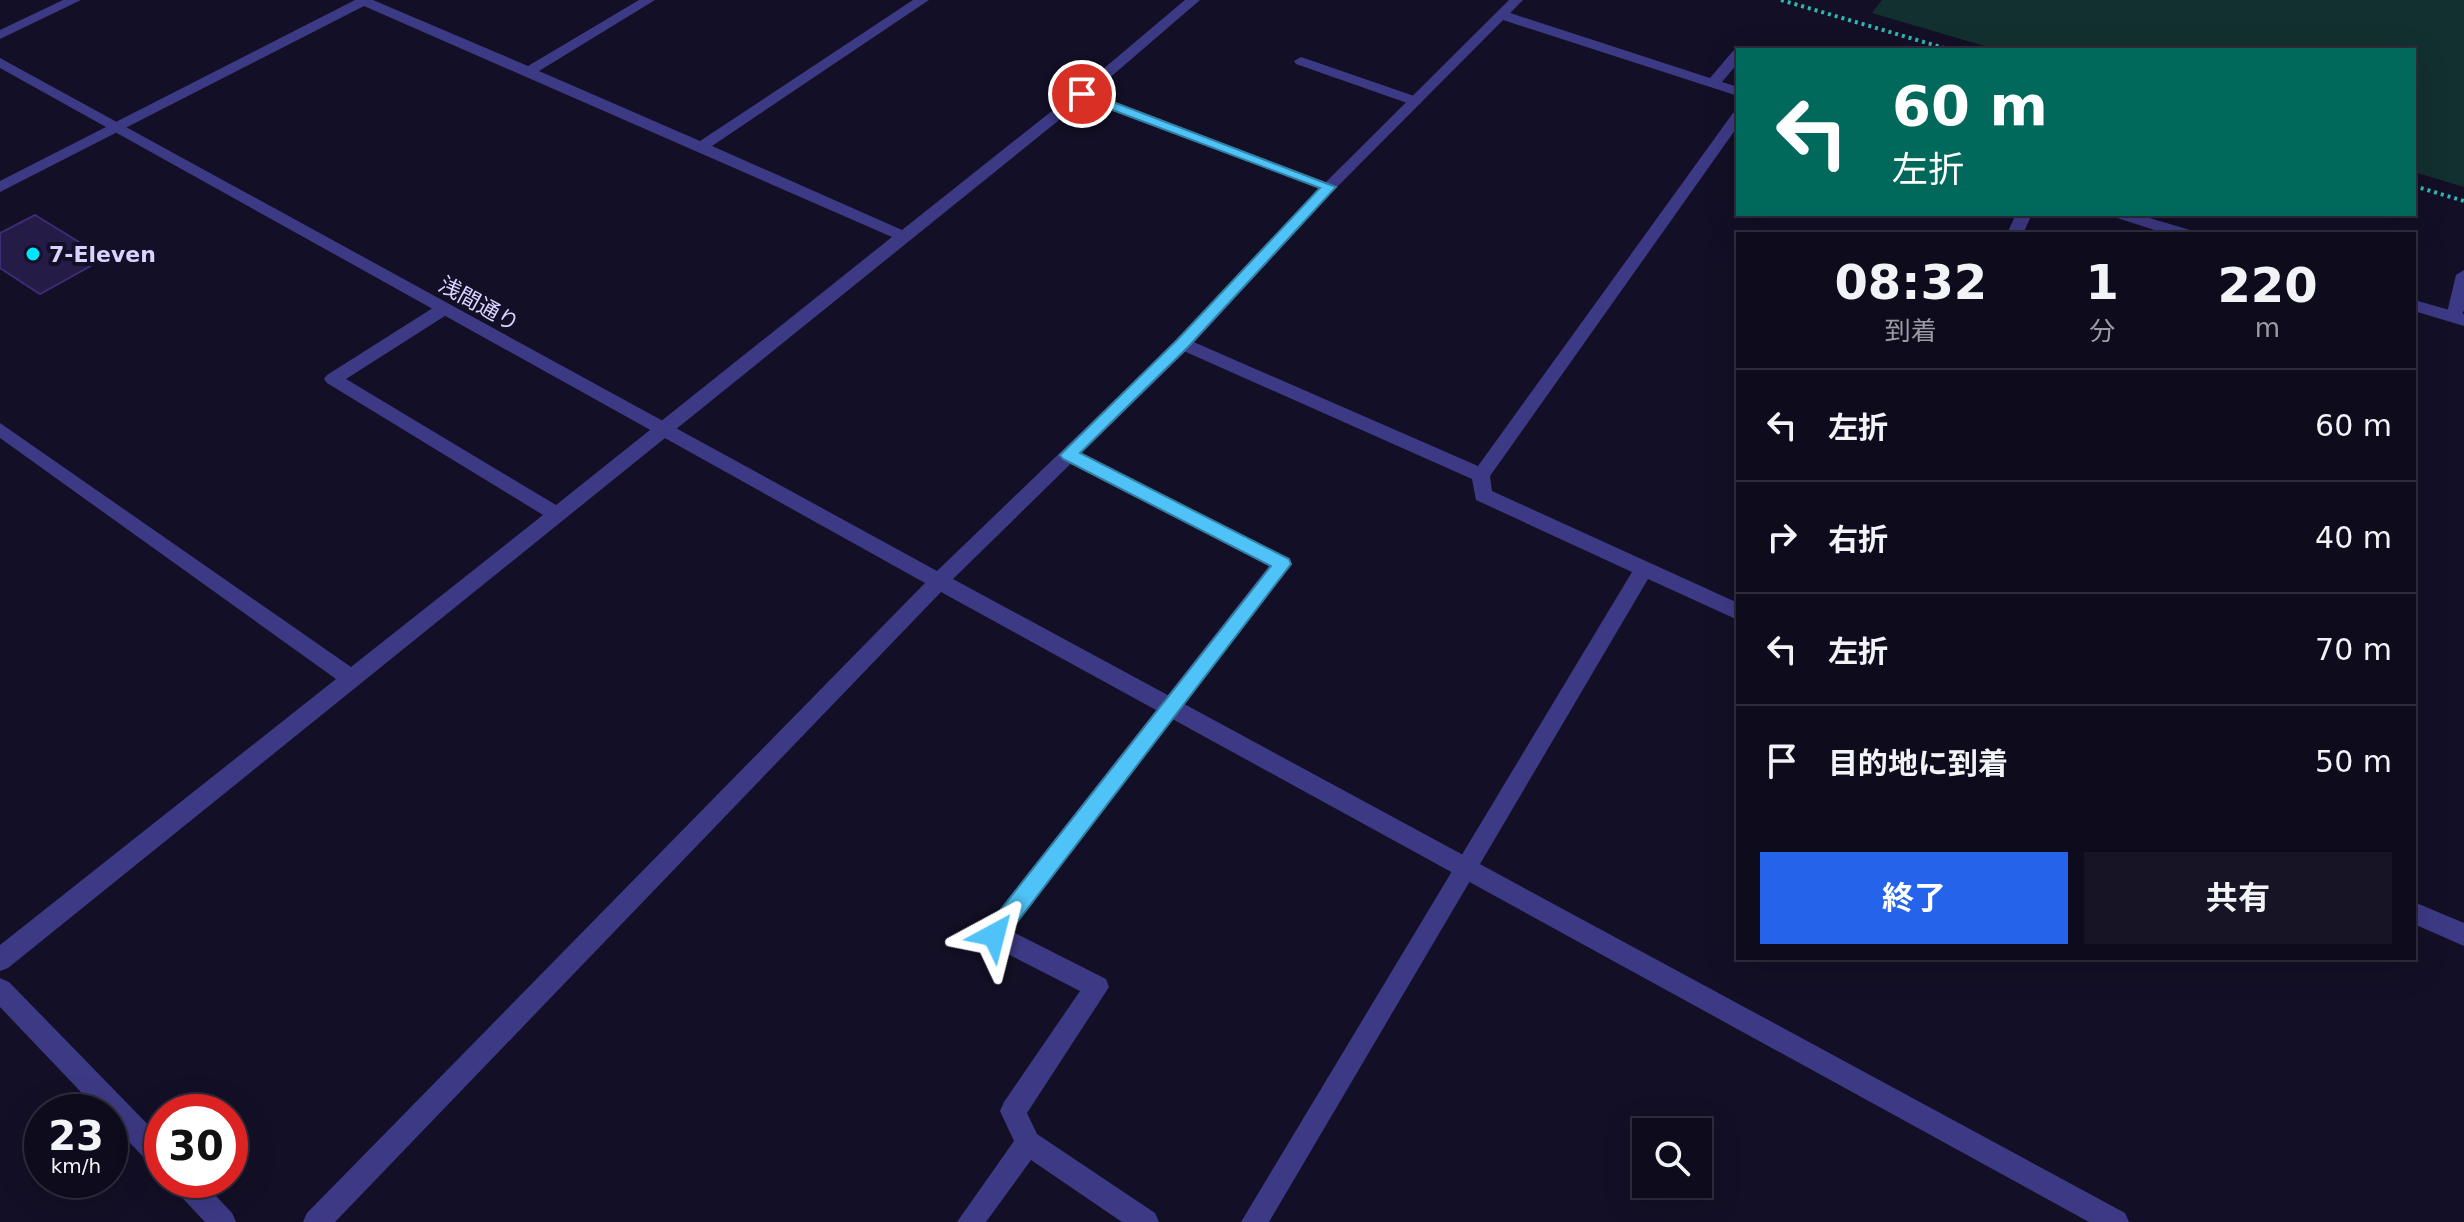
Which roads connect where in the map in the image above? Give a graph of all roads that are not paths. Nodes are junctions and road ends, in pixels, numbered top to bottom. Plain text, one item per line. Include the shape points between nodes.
1 (74, 0) edge
2 (364, 0) edge
3 (648, 0) edge
4 (922, 0) edge
5 (1193, 0) edge
6 (1509, 8) edge
7 (0, 35) edge
8 (1736, 56) edge
9 (1301, 61) dead end
10 (0, 62) edge
11 (530, 70) junction
12 (1713, 84) junction
13 (1736, 91) edge
14 (1082, 94) junction
15 (1415, 101) junction
16 (1736, 119) edge
17 (117, 127) junction
18 (699, 148) junction
19 (0, 187) edge
20 (1329, 187) junction
21 (2126, 216) edge
22 (2178, 232) edge
23 (903, 236) junction
24 (2464, 275) edge
25 (2416, 306) edge
26 (442, 310) junction
27 (2459, 319) edge
28 (1183, 344) junction
29 (0, 429) edge
30 (664, 430) junction
31 (1069, 455) junction
32 (1481, 475) junction
33 (558, 515) junction
34 (1644, 569) junction
35 (940, 580) junction
36 (1736, 611) edge
37 (352, 679) junction
38 (1171, 707) junction
39 (1463, 870) junction
40 (2416, 914) edge
41 (2464, 935) edge
42 (0, 960) edge
43 (0, 990) edge
44 (144, 1139) edge
45 (1028, 1143) junction
46 (200, 1198) edge
47 (223, 1222) edge
48 (316, 1222) edge
49 (970, 1222) edge
50 (1146, 1222) edge
51 (1254, 1222) edge
52 (2116, 1222) edge

1 - 7 street
2 - 11 street
2 - 17 street
3 - 11 street
4 - 18 street
5 - 14 street
6 - 12 street
6 - 15 street
8 - 12 street
9 - 15 street
10 - 17 street, 浅間通り
11 - 18 street
12 - 13 street
14 - 20 street
14 - 23 street
15 - 20 street
16 - 32 street
17 - 19 street
17 - 26 street, 浅間通り
18 - 23 street
20 - 28 street
21 - 22 street
23 - 30 street
24 - 27 street
25 - 27 street
26 - 30 street, 浅間通り
26 - 33 street via 333,379
28 - 31 street
28 - 32 street
29 - 37 street
30 - 33 street
30 - 35 street, 浅間通り
31 - 35 street
31 - 38 street via 1282,564
32 - 34 street via 1483,495
33 - 37 street
34 - 36 street
34 - 39 street
35 - 38 street, 浅間通り
35 - 48 street
37 - 42 street
38 - 39 street, 浅間通り
38 - 45 street via 994,935 1097,987 1013,1111
39 - 51 street
39 - 52 street, 浅間通り
40 - 41 street
43 - 44 street
45 - 49 street
45 - 50 street
46 - 47 street

